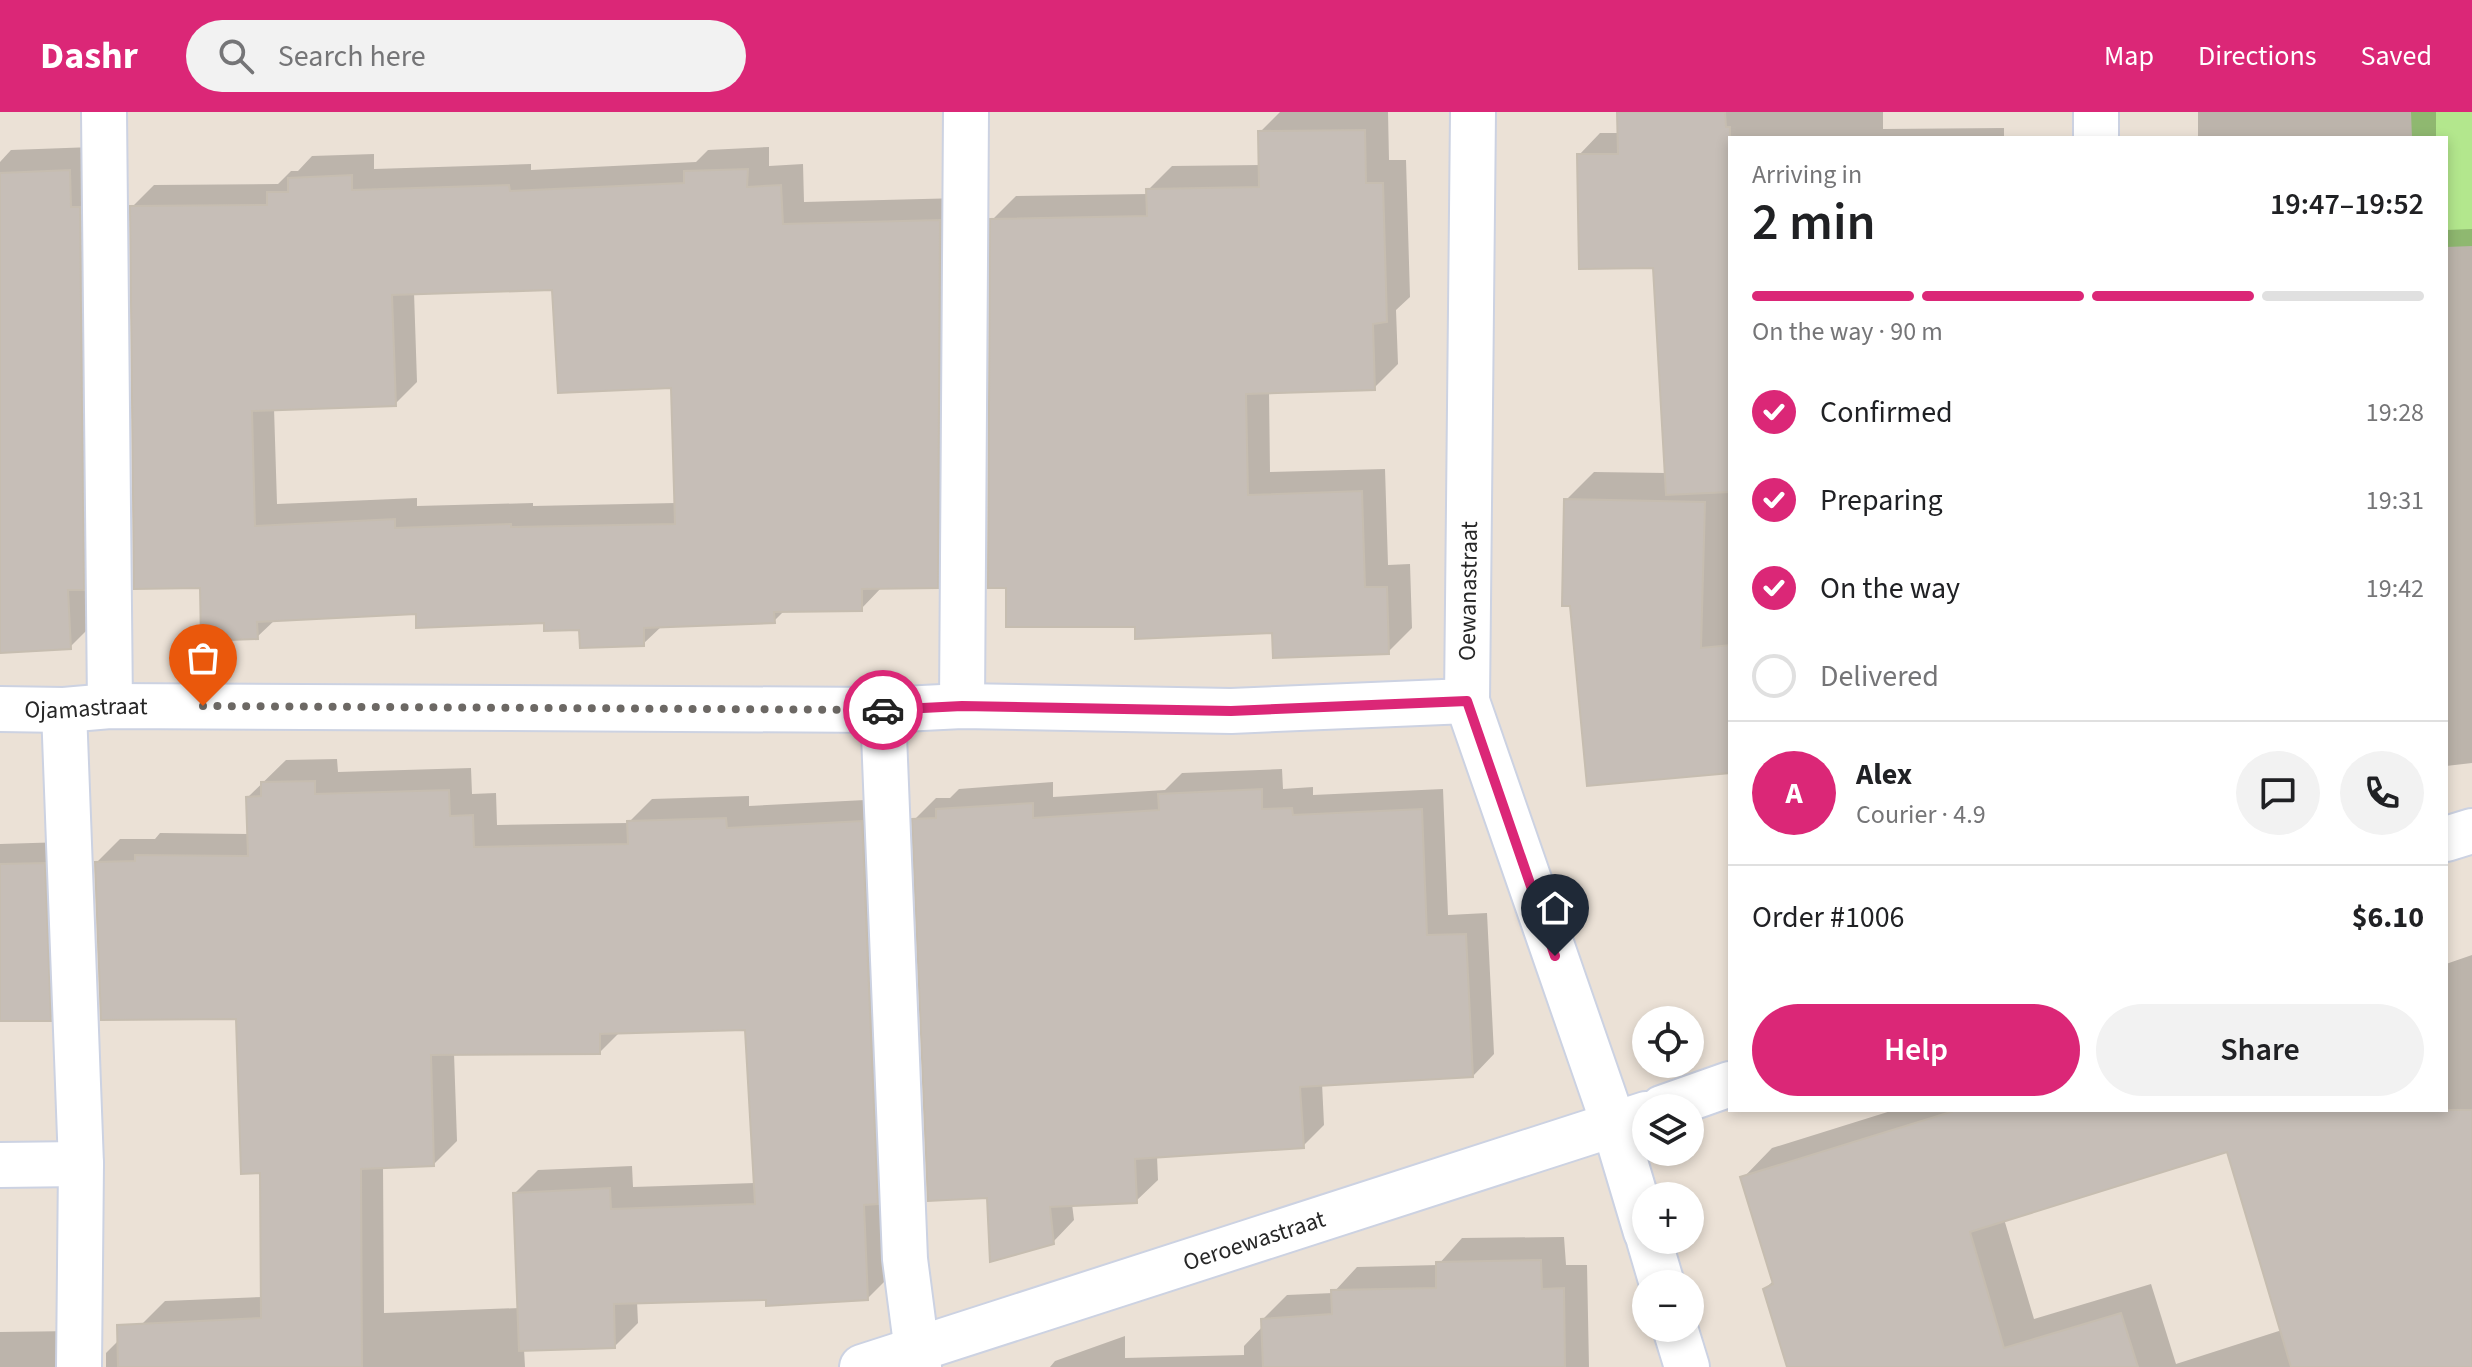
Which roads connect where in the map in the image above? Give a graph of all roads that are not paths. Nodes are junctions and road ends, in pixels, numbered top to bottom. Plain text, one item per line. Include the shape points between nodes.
1 (104, 112) edge
2 (966, 112) edge
3 (1473, 112) edge
4 (2096, 112) edge
5 (2096, 136) edge
6 (1467, 701) junction
7 (110, 706) junction
8 (962, 706) junction
9 (0, 709) edge
10 (64, 710) junction
11 (883, 710) junction
12 (2472, 831) edge
13 (2448, 838) edge
14 (1728, 1085) edge
15 (1702, 1094) edge
16 (1630, 1119) edge
17 (81, 1164) junction
18 (0, 1165) edge
19 (1639, 1182) edge
20 (1679, 1342) edge
21 (918, 1358) edge
22 (79, 1367) edge
23 (862, 1367) edge
24 (1687, 1367) edge

1 - 7 street
2 - 8 street
3 - 6 street, Oewanastraat
4 - 5 street
6 - 8 street, Ojamastraat via 1231,711
6 - 16 street, Oewanastraat
7 - 10 street, Ojamastraat
7 - 11 street, Ojamastraat
8 - 11 street, Ojamastraat
9 - 10 street, Ojamastraat
10 - 17 street
11 - 21 street via 905,1259
12 - 13 street
14 - 15 street
16 - 19 street, Oewanastraat
16 - 21 street, Oeroewastraat
17 - 18 street
17 - 22 street
20 - 24 street
21 - 23 street, Oeroewastraat

